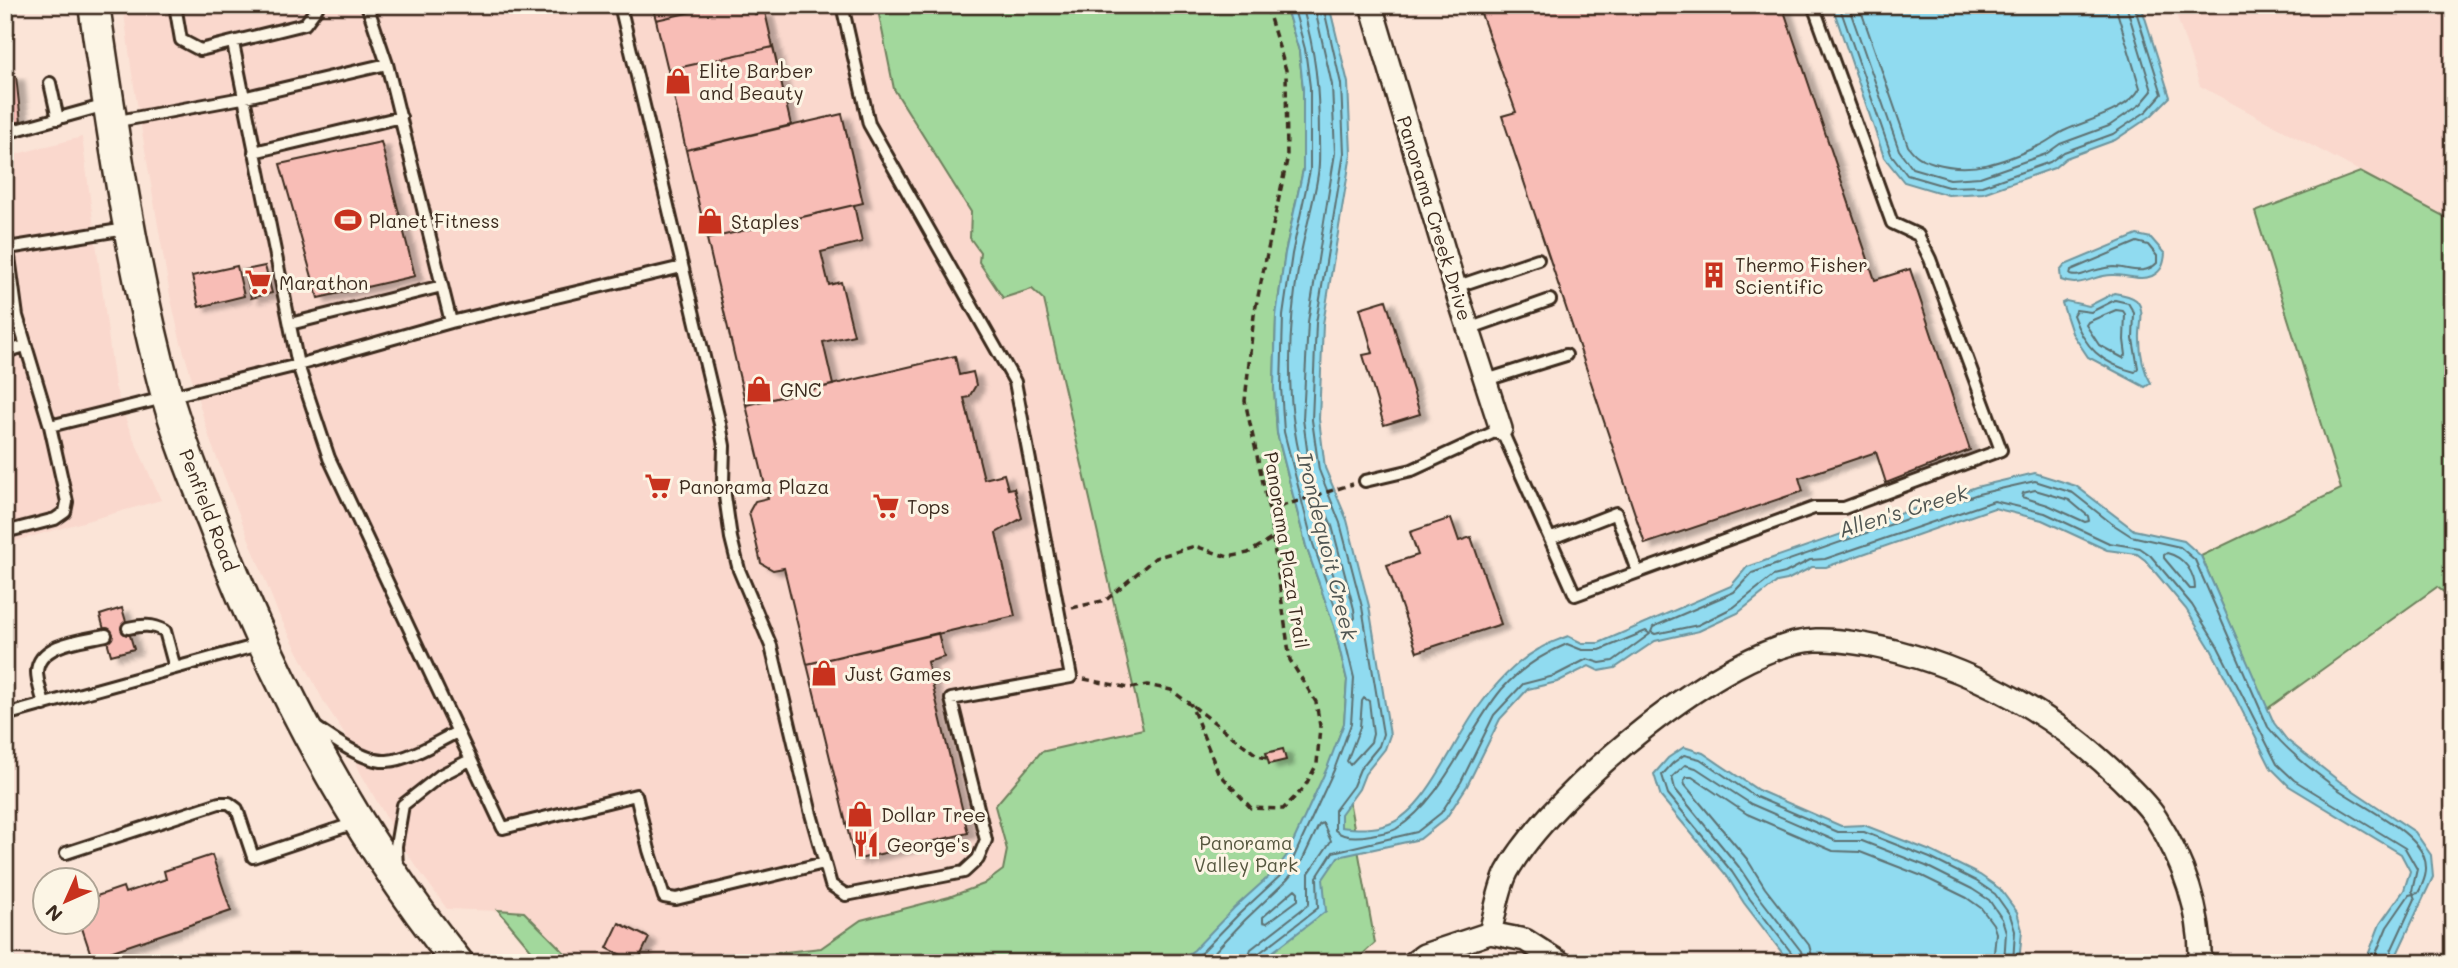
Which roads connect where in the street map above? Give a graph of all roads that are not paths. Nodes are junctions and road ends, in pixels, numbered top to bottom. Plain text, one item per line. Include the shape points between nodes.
1 (94, 5) edge
2 (175, 5) edge
3 (316, 5) edge
4 (368, 5) edge
5 (620, 5) edge
6 (842, 5) edge
7 (1371, 5) edge
8 (1813, 5) edge
9 (233, 43) junction
10 (387, 64) junction
11 (50, 83) dead end
12 (242, 98) junction
13 (110, 114) junction
14 (401, 117) junction
15 (58, 119) junction
16 (5, 133) edge
17 (254, 152) junction
18 (5, 227) edge
19 (129, 229) junction
20 (8, 248) junction
21 (1538, 259) dead end
22 (682, 267) junction
23 (442, 286) junction
24 (1455, 287) junction
25 (1550, 300) dead end
26 (451, 322) junction
27 (290, 324) junction
28 (1468, 329) junction
29 (25, 346) junction
30 (5, 352) edge
31 (1566, 355) dead end
32 (298, 365) junction
33 (1486, 380) junction
34 (168, 398) junction
35 (50, 426) junction
36 (1501, 429) junction
37 (1365, 481) dead end
38 (5, 533) edge
39 (1552, 538) junction
40 (1637, 571) junction
41 (128, 628) dead end
42 (106, 635) dead end
43 (262, 644) junction
44 (175, 668) junction
45 (44, 705) junction
46 (5, 715) edge
47 (301, 718) junction
48 (457, 732) junction
49 (470, 760) junction
50 (358, 822) junction
51 (66, 853) dead end
52 (824, 863) junction
53 (398, 884) junction
54 (1490, 933) junction
55 (456, 962) edge
56 (1413, 963) edge
57 (1561, 963) edge
58 (2200, 963) edge

1 - 13 main road, Penfield Road
2 - 9 lane via 181,40 200,50
3 - 9 lane via 305,24
4 - 10 lane
5 - 22 lane
6 - 52 lane via 869,124 1015,382 1071,677 951,699 986,840 978,859 964,872 846,895 831,885
7 - 24 street, Panorama Creek Drive
8 - 40 lane via 1892,223 1918,235 1930,259 2001,450 1844,508 1814,509
9 - 12 lane
10 - 12 lane
10 - 14 lane
11 - 15 lane
12 - 13 lane
12 - 17 lane
13 - 15 lane
13 - 19 main road, Penfield Road
14 - 17 lane
14 - 23 lane
15 - 16 lane
17 - 27 lane
18 - 20 lane
19 - 20 lane
19 - 34 main road, Penfield Road
20 - 29 lane
21 - 24 lane
22 - 26 lane
22 - 52 lane via 724,446 723,482 731,538 739,570 771,646
23 - 26 lane
23 - 27 lane
24 - 28 street, Panorama Creek Drive
25 - 28 lane
26 - 32 lane
27 - 32 lane
28 - 33 street, Panorama Creek Drive
29 - 30 lane
29 - 35 lane
31 - 33 lane
32 - 34 lane
32 - 48 lane via 330,458
33 - 36 street, Panorama Creek Drive
34 - 35 lane
34 - 43 main road, Penfield Road
35 - 38 lane via 67,502 65,512
36 - 37 lane via 1412,470
36 - 39 lane
39 - 40 lane via 1575,596
39 - 40 lane via 1616,513
41 - 44 lane via 155,625 165,631
42 - 45 lane via 48,650 37,673
43 - 44 lane
43 - 47 main road, Penfield Road
44 - 45 lane
45 - 46 lane
47 - 48 lane via 354,752 386,762
47 - 50 main road, Penfield Road
48 - 49 lane
49 - 52 lane via 503,828 636,795 664,897 676,900
49 - 53 lane via 441,775 403,805 396,846
50 - 51 lane via 253,858 237,809 219,803
50 - 53 main road, Penfield Road
53 - 55 main road, Penfield Road
54 - 56 street
54 - 57 street via 1525,940
54 - 58 street via 1506,875 1526,842 1642,728 1736,667 1777,647 1815,640 1864,643 1978,679 2044,716 2093,752 2155,816 2171,844 2197,919

